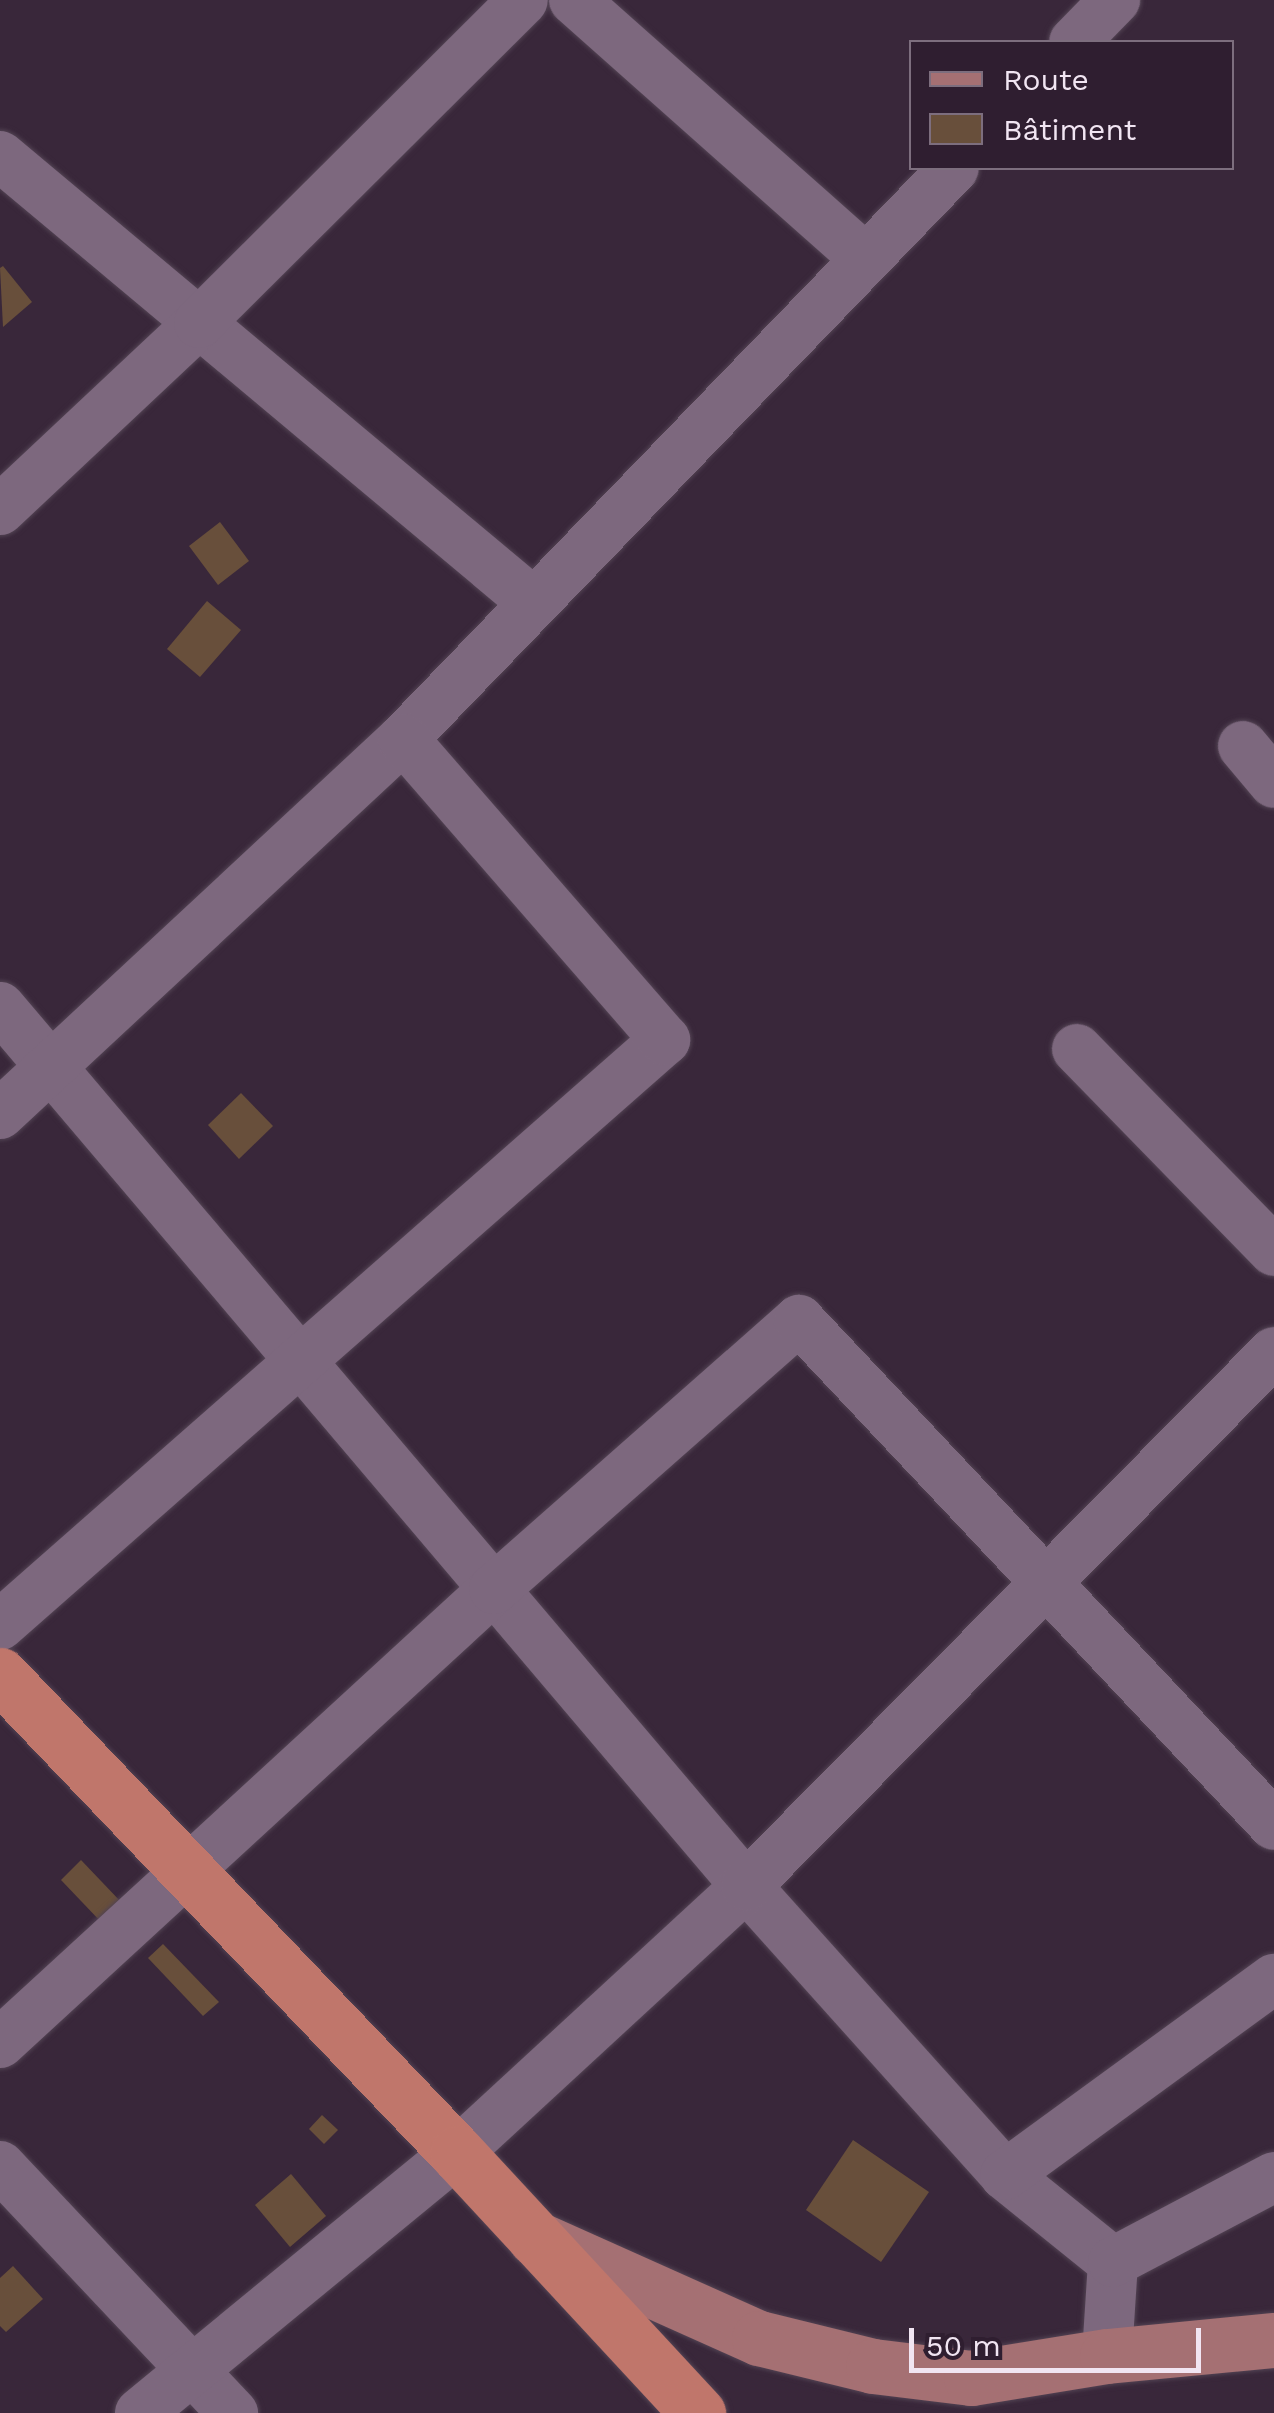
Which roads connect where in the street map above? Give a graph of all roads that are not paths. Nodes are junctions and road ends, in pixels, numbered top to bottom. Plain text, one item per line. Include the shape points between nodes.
1 (523, 0) edge
2 (574, 0) edge
3 (1115, 0) edge
4 (1076, 40) edge
5 (0, 156) edge
6 (952, 170) edge
7 (866, 259) junction
8 (199, 323) junction
9 (0, 510) edge
10 (534, 604) junction
11 (403, 739) junction
12 (0, 1007) edge
13 (1077, 1049) dead end
14 (52, 1068) junction
15 (0, 1114) edge
16 (1274, 1251) edge
17 (1274, 1352) edge
18 (301, 1360) junction
19 (1046, 1583) junction
20 (494, 1589) junction
21 (0, 1625) edge
22 (0, 1675) edge
23 (1274, 1826) edge
24 (189, 1872) junction
25 (746, 1886) junction
26 (1274, 1978) edge
27 (0, 2043) edge
28 (457, 2153) junction
29 (0, 2166) edge
30 (1006, 2175) junction
31 (1274, 2177) edge
32 (534, 2238) junction
33 (1113, 2262) junction
34 (1274, 2340) edge
35 (1107, 2356) junction
36 (195, 2370) junction
37 (951, 2396) edge
38 (140, 2413) edge
39 (233, 2413) edge
40 (698, 2413) edge

1 - 8 street
2 - 7 street
3 - 4 street
5 - 8 street
6 - 7 street
7 - 10 street
8 - 9 street
8 - 10 street
10 - 11 street
11 - 14 street
11 - 18 street via 666,1040
12 - 14 street
13 - 16 street
14 - 15 street
14 - 18 street
17 - 19 street
18 - 20 street
18 - 21 street
19 - 20 street via 799,1320
19 - 23 street
19 - 25 street
20 - 24 street
20 - 25 street
22 - 24 highway
24 - 27 street
24 - 28 highway
25 - 28 street
25 - 30 street
26 - 30 street
28 - 32 highway
28 - 36 street
29 - 36 street
30 - 33 street
31 - 33 street
32 - 37 main road via 759,2338 873,2366
32 - 40 highway
33 - 35 street
34 - 35 main road
35 - 37 main road
36 - 38 street
36 - 39 street

